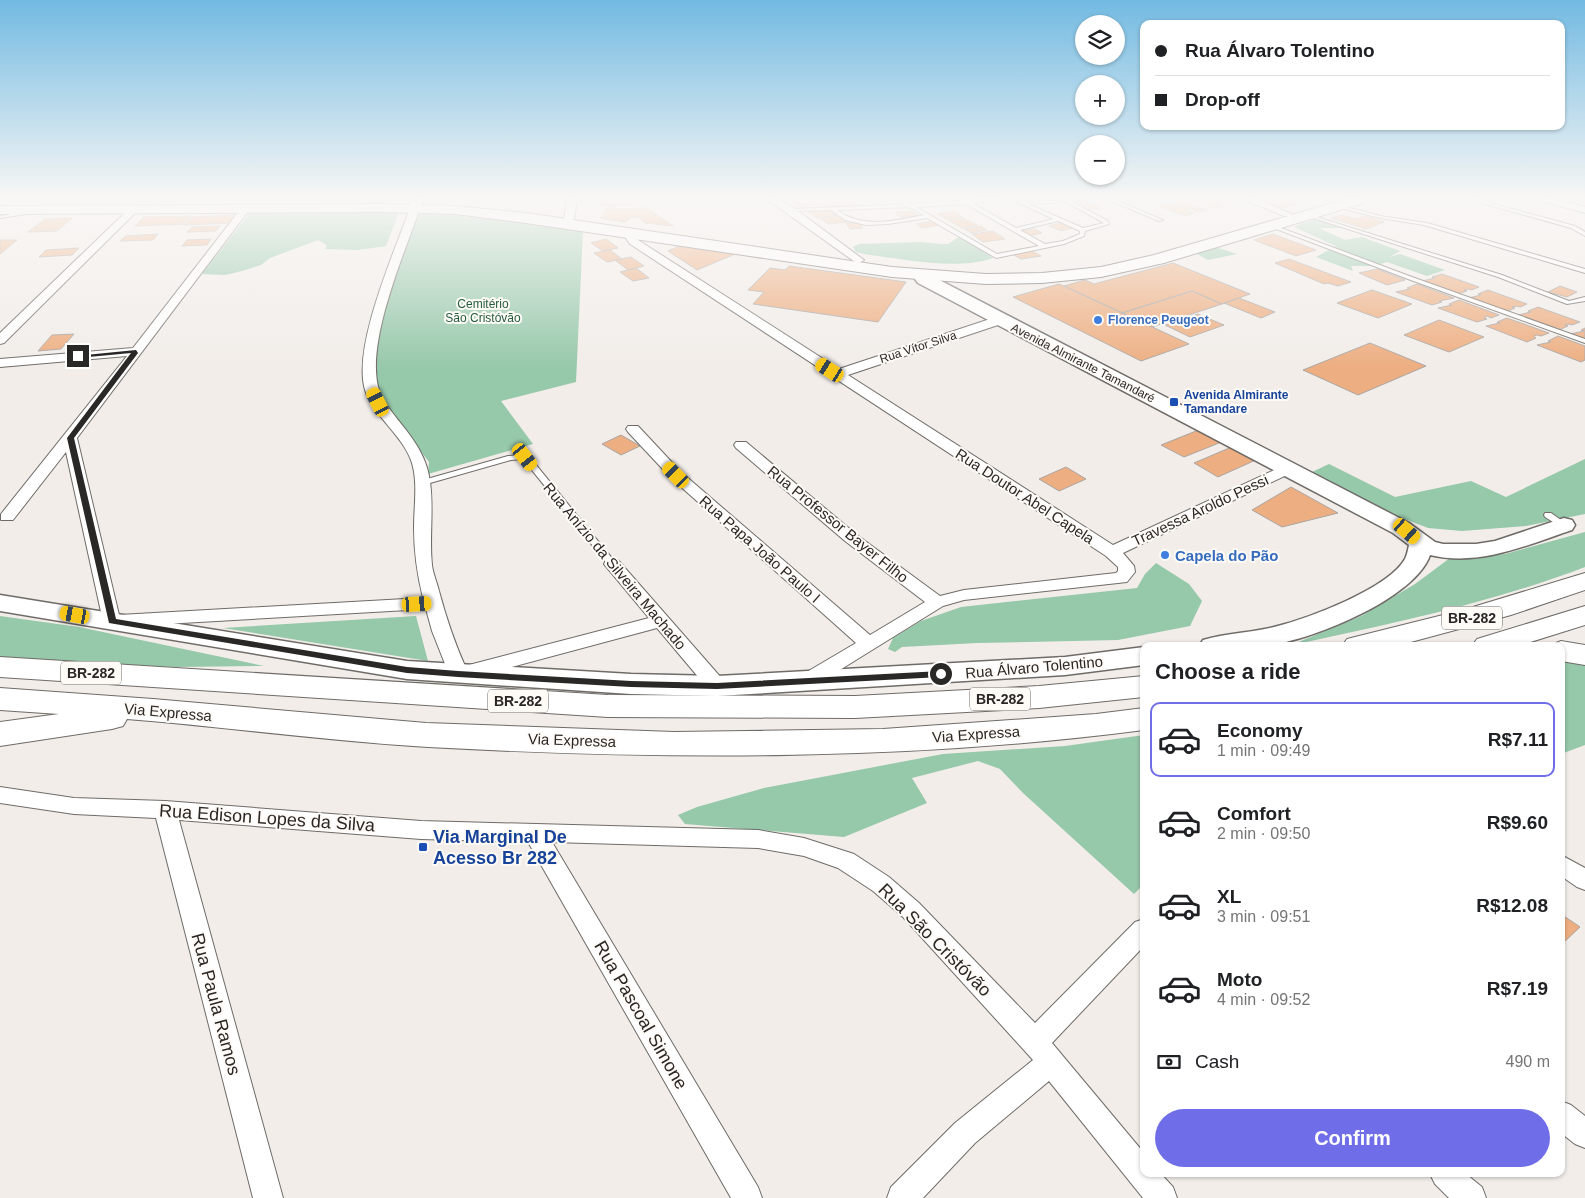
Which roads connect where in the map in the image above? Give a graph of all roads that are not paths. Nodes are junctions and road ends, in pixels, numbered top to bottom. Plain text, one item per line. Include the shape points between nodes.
1 (86, 256) edge
2 (208, 256) edge
3 (398, 256) edge
4 (655, 256) edge
5 (797, 256) edge
6 (828, 256) edge
7 (853, 256) edge
8 (1144, 256) edge
9 (1153, 256) edge
10 (1354, 256) edge
11 (1437, 256) edge
12 (1534, 256) edge
13 (859, 260) junction
14 (1585, 271) edge
15 (920, 275) junction
16 (1585, 299) edge
17 (1569, 303) joint
18 (1000, 320) junction
19 (0, 340) edge
20 (1585, 341) edge
21 (136, 351) junction
22 (0, 363) edge
23 (837, 374) junction
24 (633, 429) dead end
25 (70, 438) junction
26 (741, 445) dead end
27 (1288, 469) junction
28 (423, 483) junction
29 (7, 517) dead end
30 (1566, 520) edge
31 (1421, 537) junction
32 (1112, 552) junction
33 (612, 564) joint
34 (1585, 581) edge
35 (937, 602) junction
36 (0, 603) edge
37 (433, 603) junction
38 (1585, 615) edge
39 (112, 621) junction
40 (660, 621) junction
41 (1234, 642) edge
42 (1374, 642) edge
43 (1500, 642) edge
44 (869, 644) junction
45 (1565, 652) edge
46 (1585, 655) edge
47 (1140, 656) edge
48 (0, 667) edge
49 (458, 674) junction
50 (807, 681) junction
51 (717, 686) junction
52 (1140, 686) edge
53 (0, 699) edge
54 (153, 710) junction
55 (1140, 720) edge
56 (0, 734) edge
57 (0, 796) edge
58 (165, 810) junction
59 (534, 832) junction
60 (1565, 867) edge
61 (1585, 880) edge
62 (1140, 934) edge
63 (1044, 1052) junction
64 (1565, 1118) edge
65 (1585, 1134) edge
66 (1140, 1171) edge
67 (1145, 1177) edge
68 (1448, 1177) edge
69 (268, 1198) edge
70 (748, 1198) edge
71 (902, 1198) edge
72 (1162, 1198) edge
73 (1471, 1198) edge

1 - 19 street
2 - 21 street
3 - 28 street via 373,329 369,375 378,402 399,428 419,462
4 - 23 street, Rua Doutor Abel Capela
5 - 15 main road
6 - 13 main road
7 - 13 street
8 - 13 main road via 1073,268 1019,272 939,270
9 - 15 main road via 1102,272 1042,278
10 - 20 lane
11 - 17 lane
12 - 14 lane
15 - 18 main road, Avenida Almirante Tamandaré
16 - 17 lane
18 - 23 street, Rua Vítor Silva
18 - 27 main road, Avenida Almirante Tamandaré
21 - 22 street
21 - 25 street
23 - 32 street, Rua Doutor Abel Capela
24 - 44 street, Rua Papa João Paulo I via 676,475
25 - 29 street
25 - 39 street
26 - 35 street, Rua Professor Bayer Filho via 851,538
27 - 31 main road, Avenida Almirante Tamandaré
27 - 32 street, Travessa Aroldo Pessi
28 - 33 lane, Rua Anízio da Silveira Machado via 525,457
28 - 37 street via 424,567
30 - 31 main road, Avenida Almirante Tamandaré via 1499,547 1476,551 1434,550
31 - 41 main road via 1416,561 1403,578 1379,594 1290,632
32 - 35 street, Rua Doutor Abel Capela via 1126,566 1127,572 1121,578 964,595
33 - 40 street, Rua Anízio da Silveira Machado
34 - 42 main road, BR-282 via 1495,612
35 - 44 street, Rua Doutor Abel Capela
36 - 39 main road, Rua Álvaro Tolentino
37 - 39 street
37 - 49 street
38 - 43 main road, BR-282
39 - 49 main road, Rua Álvaro Tolentino via 407,670
40 - 49 street
40 - 51 street, Rua Anízio da Silveira Machado
44 - 50 street, Rua Doutor Abel Capela
45 - 46 main road
47 - 50 main road, Rua Álvaro Tolentino via 1056,666
48 - 52 main road, BR-282 via 608,706 855,707 1039,697
49 - 51 main road, Rua Álvaro Tolentino
50 - 51 main road, Rua Álvaro Tolentino
53 - 54 main road, Via Expressa / BR-282
54 - 55 main road, Via Expressa / BR-282 via 426,735 674,744 883,741
54 - 56 main road
57 - 58 street, Rua Edison Lopes da Silva via 74,806
58 - 59 street, Rua Edison Lopes da Silva via 421,830
58 - 69 street, Rua Paula Ramos
59 - 63 street, Rua São Cristóvão via 758,839 804,847 846,861 881,884 911,910
59 - 70 street, Rua Pascoal Simone
60 - 61 street
62 - 63 street
63 - 66 street, Rua São Cristóvão
63 - 71 street
64 - 65 street
67 - 72 street, Rua São Cristóvão
68 - 73 street

